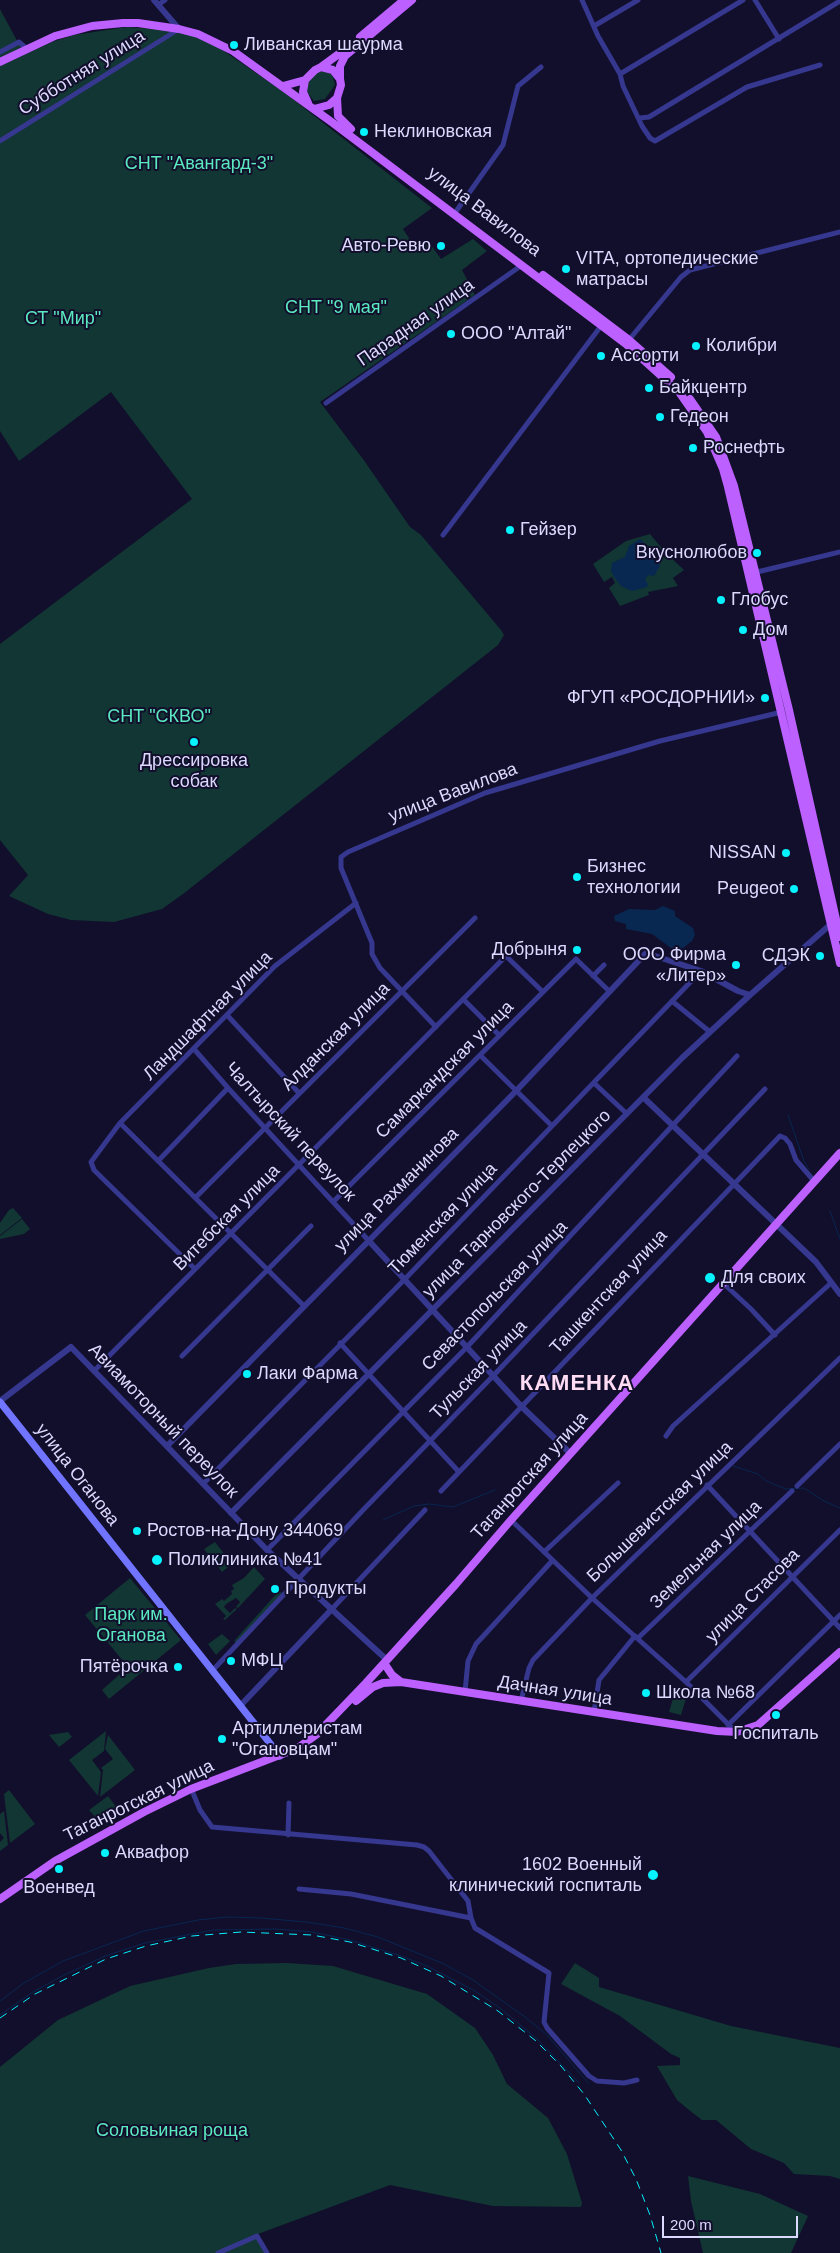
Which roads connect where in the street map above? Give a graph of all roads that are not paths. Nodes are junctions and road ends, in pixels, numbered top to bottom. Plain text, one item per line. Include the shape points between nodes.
1 (165, 0) edge
2 (404, 0) edge
3 (412, 0) edge
4 (582, 0) edge
5 (638, 0) edge
6 (743, 0) edge
7 (755, 0) edge
8 (840, 1) edge
9 (156, 2) edge
10 (594, 26) junction
11 (179, 29) junction
12 (778, 39) junction
13 (27, 49) junction
14 (0, 52) edge
15 (0, 62) edge
16 (820, 65) dead end
17 (321, 68) junction
18 (541, 68) dead end
19 (620, 74) junction
20 (340, 78) junction
21 (305, 80) junction
22 (283, 86) junction
23 (337, 98) junction
24 (312, 107) junction
25 (640, 118) junction
26 (0, 141) edge
27 (457, 210) junction
28 (840, 232) edge
29 (522, 265) junction
30 (601, 326) junction
31 (628, 342) junction
32 (326, 403) dead end
33 (443, 535) dead end
34 (840, 552) edge
35 (752, 573) junction
36 (782, 712) junction
37 (833, 899) edge
38 (356, 903) junction
39 (475, 918) dead end
40 (834, 923) junction
41 (840, 937) edge
42 (840, 963) edge
43 (604, 965) dead end
44 (701, 971) junction
45 (593, 976) junction
46 (400, 991) junction
47 (609, 991) junction
48 (542, 992) junction
49 (750, 995) junction
50 (463, 999) junction
51 (672, 1001) junction
52 (227, 1014) junction
53 (436, 1027) junction
54 (710, 1032) junction
55 (499, 1035) junction
56 (194, 1049) junction
57 (480, 1054) junction
58 (737, 1056) dead end
59 (594, 1083) junction
60 (228, 1088) junction
61 (765, 1089) dead end
62 (516, 1090) junction
63 (299, 1093) junction
64 (644, 1098) junction
65 (627, 1114) junction
66 (120, 1123) junction
67 (552, 1126) junction
68 (674, 1126) junction
69 (264, 1127) junction
70 (840, 1153) edge
71 (704, 1154) junction
72 (158, 1161) junction
73 (299, 1165) junction
74 (814, 1181) junction
75 (734, 1182) junction
76 (196, 1197) junction
77 (334, 1201) junction
78 (776, 1225) junction
79 (311, 1226) dead end
80 (231, 1233) junction
81 (369, 1241) junction
82 (195, 1269) junction
83 (268, 1270) junction
84 (404, 1280) junction
85 (723, 1283) junction
86 (831, 1284) junction
87 (840, 1294) edge
88 (304, 1306) junction
89 (434, 1311) junction
90 (775, 1334) junction
91 (340, 1343) junction
92 (467, 1347) junction
93 (182, 1356) dead end
94 (840, 1358) edge
95 (94, 1372) junction
96 (370, 1375) junction
97 (494, 1376) junction
98 (0, 1401) edge
99 (521, 1406) junction
100 (403, 1411) junction
101 (666, 1436) dead end
102 (430, 1440) junction
103 (840, 1444) edge
104 (166, 1446) junction
105 (570, 1453) junction
106 (459, 1472) junction
107 (618, 1483) dead end
108 (203, 1484) junction
109 (707, 1485) junction
110 (797, 1486) dead end
111 (441, 1491) dead end
112 (792, 1491) dead end
113 (425, 1510) dead end
114 (231, 1513) junction
115 (511, 1520) junction
116 (840, 1530) edge
117 (750, 1532) junction
118 (267, 1550) junction
119 (544, 1552) junction
120 (552, 1561) junction
121 (793, 1577) junction
122 (297, 1579) junction
123 (592, 1598) junction
124 (331, 1610) junction
125 (840, 1615) edge
126 (834, 1621) junction
127 (840, 1628) edge
128 (637, 1637) junction
129 (840, 1652) edge
130 (386, 1662) junction
131 (213, 1670) junction
132 (401, 1682) junction
133 (686, 1682) junction
134 (465, 1692) junction
135 (362, 1695) joint
136 (521, 1700) junction
137 (241, 1705) junction
138 (594, 1712) junction
139 (728, 1725) junction
140 (737, 1732) junction
141 (282, 1758) junction
142 (192, 1791) junction
143 (289, 1803) dead end
144 (288, 1835) junction
145 (299, 1889) dead end
146 (0, 1899) edge
147 (0, 1905) edge
148 (471, 1918) junction
149 (637, 2080) dead end
150 (218, 2253) edge
151 (267, 2253) edge

1 - 9 street
2 - 17 main road
3 - 20 main road, улица Вавилова via 345,56 340,66
4 - 10 street
5 - 10 street
6 - 19 street
7 - 12 street
8 - 12 street
9 - 11 street
10 - 19 street
11 - 13 main road, улица Вавилова via 138,23 92,26 55,36
11 - 22 main road, улица Вавилова via 234,51
11 - 26 street, Субботняя улица
12 - 25 street via 649,117
13 - 14 street via 19,42
13 - 15 main road, улица Вавилова
16 - 25 street via 747,88 655,141 650,138
17 - 20 main road via 333,70
17 - 21 main road
18 - 27 street via 518,86 503,144
19 - 25 street via 622,86
20 - 23 main road, улица Вавилова
21 - 22 main road
21 - 24 main road via 303,92
22 - 24 main road, улица Вавилова
23 - 24 main road via 329,105
23 - 27 main road, улица Вавилова via 338,116 344,124
24 - 29 main road, улица Вавилова
27 - 31 main road, улица Вавилова
28 - 31 street via 690,270 681,276
29 - 30 main road, улица Вавилова
29 - 32 street, Парадная улица
30 - 31 main road, улица Вавилова
30 - 33 street
31 - 35 main road, улица Вавилова via 683,389 721,447 734,486
34 - 35 street
35 - 36 main road, улица Вавилова
35 - 37 main road, улица Вавилова
36 - 37 main road, улица Вавилова
36 - 38 street, улица Вавилова via 660,741 485,793 348,852 342,857 341,868
37 - 40 main road, улица Вавилова
38 - 46 street, улица Вавилова via 372,943 372,954
38 - 52 street, Ландшафтная улица via 275,966
39 - 46 street, Алданская улица
40 - 41 main road, улица Вавилова
40 - 42 main road, улица Вавилова
40 - 49 street, улица Тарновского-Терлецкого
43 - 45 street
44 - 47 street, улица Рахманинова via 646,953
44 - 49 street
44 - 51 street, Тюменская улица
45 - 47 street
45 - 48 street, Самаркандская улица via 576,959
46 - 53 street, улица Вавилова
46 - 63 street, Алданская улица
47 - 62 street, улица Рахманинова
48 - 50 street, Витебская улица via 506,956
48 - 55 street, Самаркандская улица
49 - 54 street, улица Тарновского-Терлецкого
50 - 53 street, Витебская улица
50 - 55 street
51 - 54 street
51 - 59 street, Тюменская улица
52 - 56 street, Ландшафтная улица
52 - 63 street
53 - 73 street, Витебская улица
54 - 64 street, улица Тарновского-Терлецкого
55 - 57 street, Самаркандская улица
56 - 60 street, Чалтырский переулок
56 - 66 street, Ландшафтная улица
57 - 62 street
57 - 77 street, Самаркандская улица
58 - 68 street, Севастопольская улица
59 - 65 street
59 - 67 street, Тюменская улица
60 - 69 street, Чалтырский переулок
60 - 72 street
61 - 71 street, Тульская улица
62 - 67 street
62 - 81 street, улица Рахманинова
63 - 69 street, Алданская улица
64 - 65 street, улица Тарновского-Терлецкого
64 - 68 street
65 - 89 street, улица Тарновского-Терлецкого
66 - 72 street
66 - 82 street, Ландшафтная улица via 91,1162 94,1170
67 - 84 street, Тюменская улица
68 - 71 street
68 - 92 street, Севастопольская улица
69 - 73 street, Чалтырский переулок
69 - 76 street, Алданская улица
70 - 74 main road, Таганрогская улица
71 - 75 street
71 - 97 street, Тульская улица
72 - 76 street
73 - 77 street, Чалтырский переулок
73 - 80 street, Витебская улица
74 - 75 street, Ташкентская улица via 796,1160 790,1144 780,1136
74 - 78 main road, Таганрогская улица
75 - 78 street
75 - 99 street, Ташкентская улица
76 - 80 street
77 - 81 street, Чалтырский переулок
78 - 85 main road, Таганрогская улица
78 - 86 street via 816,1262
79 - 83 street
80 - 82 street, Витебская улица
80 - 83 street
81 - 84 street, Чалтырский переулок
81 - 88 street, улица Рахманинова
82 - 95 street, Витебская улица
83 - 88 street
83 - 93 street
84 - 89 street, Чалтырский переулок
84 - 91 street, Тюменская улица
85 - 90 street
85 - 105 main road, Таганрогская улица
86 - 87 street
86 - 90 street
88 - 104 street, улица Рахманинова
89 - 92 street, Чалтырский переулок
89 - 96 street, улица Тарновского-Терлецкого
90 - 101 street via 673,1426
91 - 96 street
91 - 108 street, Тюменская улица
92 - 97 street, Чалтырский переулок
92 - 100 street, Севастопольская улица
94 - 109 street, Большевистская улица
95 - 98 street, Авиамоторный переулок via 71,1347
95 - 104 street, Авиамоторный переулок
96 - 100 street
96 - 114 street, улица Тарновского-Терлецкого
97 - 99 street, Чалтырский переулок
97 - 102 street, Тульская улица
98 - 131 main road, улица Оганова
99 - 105 street, Чалтырский переулок
99 - 106 street, Ташкентская улица
100 - 102 street
100 - 118 street, Севастопольская улица
102 - 106 street
102 - 122 street, Тульская улица
103 - 110 street
104 - 108 street, Авиамоторный переулок
105 - 115 main road, Таганрогская улица
106 - 111 street, Ташкентская улица
107 - 119 street
108 - 114 street, Авиамоторный переулок
109 - 117 street
109 - 123 street, Большевистская улица
112 - 117 street, Земельная улица
113 - 124 street
114 - 118 street, Авиамоторный переулок
115 - 119 street
115 - 130 main road, Таганрогская улица
116 - 121 street, улица Стасова
117 - 121 street
117 - 128 street, Земельная улица
118 - 122 street, Авиамоторный переулок
119 - 120 street
120 - 123 street
120 - 134 street via 476,1644 468,1661
121 - 126 street
121 - 133 street, улица Стасова
122 - 124 street, Авиамоторный переулок
122 - 131 street, Тульская улица
123 - 128 street
123 - 136 street, Большевистская улица via 533,1660
124 - 130 street, Авиамоторный переулок
124 - 137 street
125 - 126 street
126 - 127 street
126 - 139 street
128 - 133 street
128 - 138 street, Земельная улица via 599,1680
129 - 140 main road, Дачная улица via 758,1725
130 - 132 main road via 390,1673
130 - 141 main road, Таганрогская улица via 317,1734
131 - 137 main road, улица Оганова
132 - 134 main road, Дачная улица
132 - 135 main road, Дачная улица via 383,1683
133 - 139 street
134 - 136 main road, Дачная улица
135 - 141 main road, Таганрогская улица via 310,1746
136 - 138 main road, Дачная улица
137 - 141 main road, улица Оганова
138 - 140 main road, Дачная улица
139 - 140 street
141 - 142 main road, Таганрогская улица
142 - 144 street via 212,1827
142 - 146 main road, Таганрогская улица via 55,1861
142 - 147 main road, Таганрогская улица via 57,1865
143 - 144 street
144 - 148 street via 424,1847 468,1901
145 - 148 street via 351,1894
148 - 149 street via 475,1928 549,1973 544,2022 589,2076 624,2083
150 - 151 street via 257,2236

